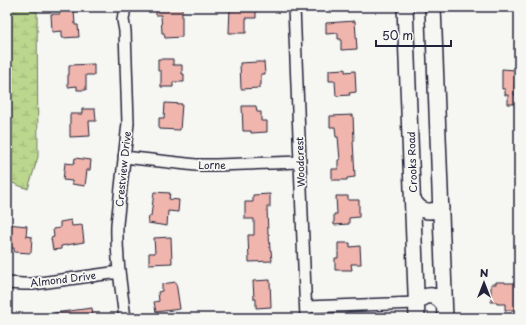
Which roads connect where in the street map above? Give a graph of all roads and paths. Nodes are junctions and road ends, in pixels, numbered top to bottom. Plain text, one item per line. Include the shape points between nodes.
1 (114, 7) edge
2 (125, 7) edge
3 (294, 7) edge
4 (407, 8) edge
5 (430, 10) edge
6 (123, 20) junction
7 (124, 157) junction
8 (300, 162) junction
9 (413, 199) junction
10 (441, 208) junction
11 (119, 272) junction
12 (7, 283) edge
13 (417, 311) edge
14 (306, 312) edge
15 (445, 312) edge
16 (126, 318) edge

1 - 6 street, Crestview Drive
2 - 6 street, Crestview Drive
3 - 8 street, Woodcrest
4 - 9 main road, Crooks Road
5 - 10 main road
6 - 7 street, Crestview Drive via 128,109
7 - 8 street, Lorne via 196,165
7 - 11 street, Crestview Drive via 117,233
8 - 14 street, Woodcrest
9 - 10 main road via 416,205 425,211
9 - 13 main road, Crooks Road
10 - 15 main road
11 - 12 street, Almond Drive via 33,284
11 - 16 street, Crestview Drive
13 - 14 street
13 - 15 main road via 421,298 430,296 441,300

